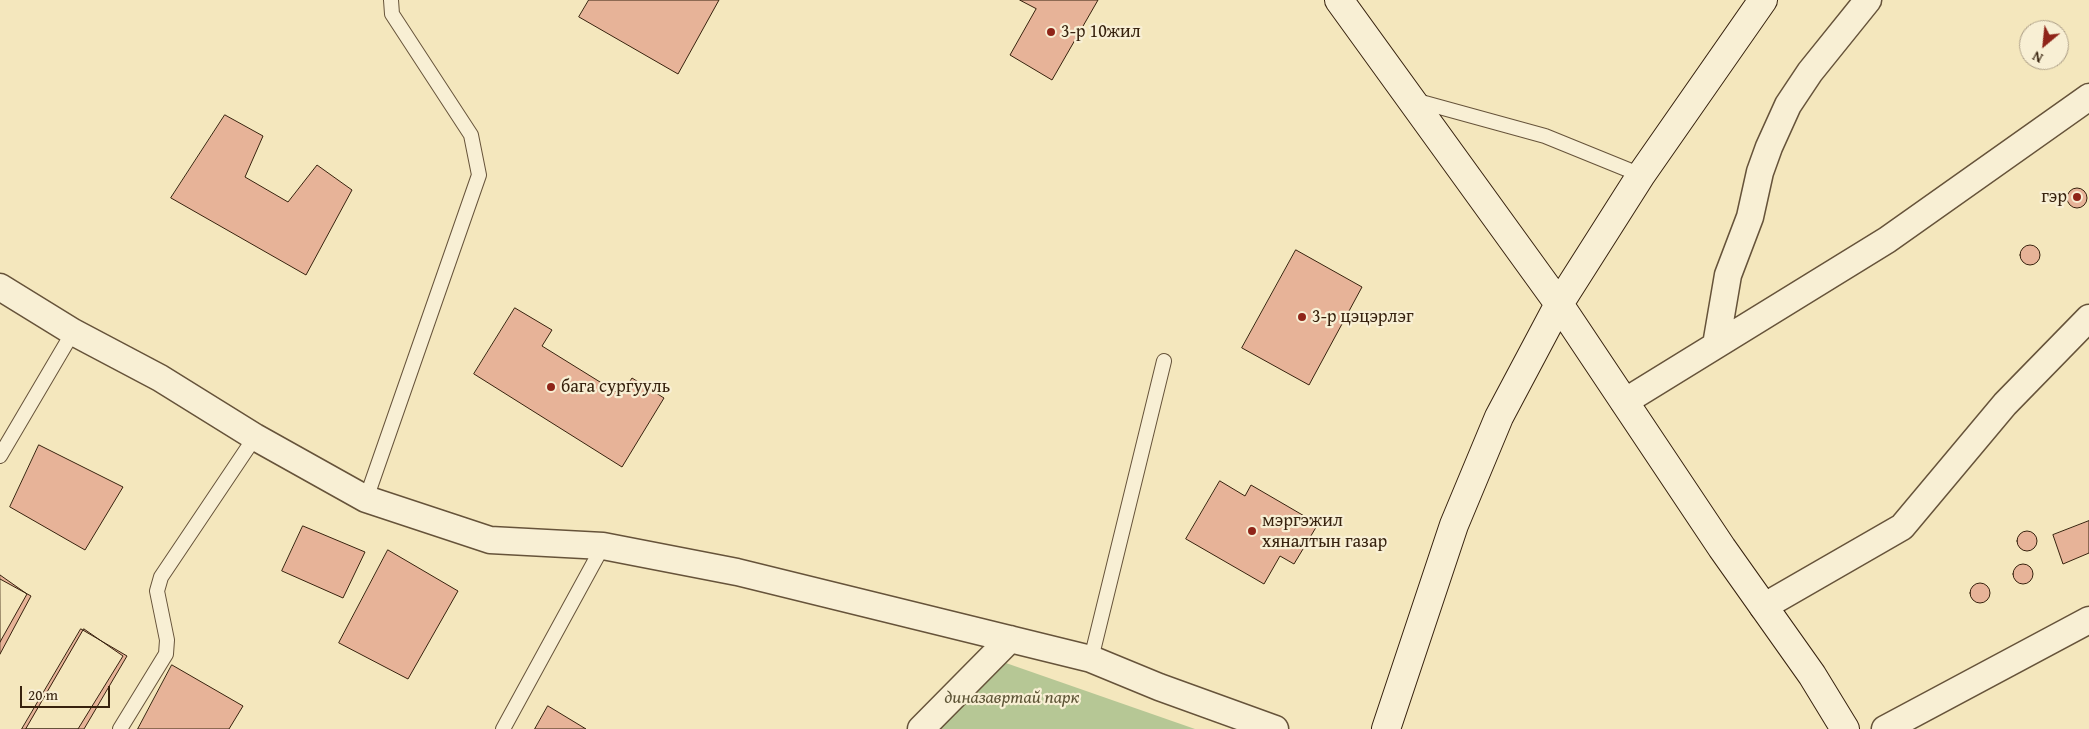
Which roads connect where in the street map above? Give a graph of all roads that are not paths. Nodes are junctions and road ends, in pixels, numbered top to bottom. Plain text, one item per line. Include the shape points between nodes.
1 (391, 0) edge
2 (1339, 0) edge
3 (1763, 0) edge
4 (1868, 0) edge
5 (2089, 97) edge
6 (1410, 99) junction
7 (1641, 175) junction
8 (0, 287) edge
9 (1559, 304) junction
10 (2089, 318) edge
11 (73, 332) junction
12 (1716, 345) junction
13 (1164, 360) dead end
14 (1624, 402) junction
15 (255, 437) junction
16 (0, 456) edge
17 (366, 499) junction
18 (603, 546) junction
19 (1764, 607) junction
20 (2089, 620) edge
21 (1010, 639) junction
22 (1092, 659) junction
23 (120, 729) edge
24 (503, 729) edge
25 (922, 729) edge
26 (1275, 729) edge
27 (1386, 729) edge
28 (1846, 729) edge
29 (1885, 729) edge

1 - 17 lane via 392,14 470,135 479,176
2 - 6 street
3 - 7 street
4 - 12 street via 1810,72 1788,106 1769,147 1750,217 1728,275
5 - 12 street via 1887,240
6 - 7 lane via 1545,136
6 - 9 street
7 - 9 street
8 - 11 street
9 - 14 street
9 - 27 street via 1499,417 1458,516
10 - 19 street via 2005,404 1902,527
11 - 15 street via 160,378
11 - 16 lane
12 - 14 street
13 - 22 lane
14 - 19 street
15 - 17 street
15 - 23 lane via 161,577 156,591 167,640 166,654
17 - 18 street via 490,540
18 - 21 street via 737,572
18 - 24 lane
19 - 28 street
20 - 29 street
21 - 22 street
21 - 25 street
22 - 26 street via 1160,688

